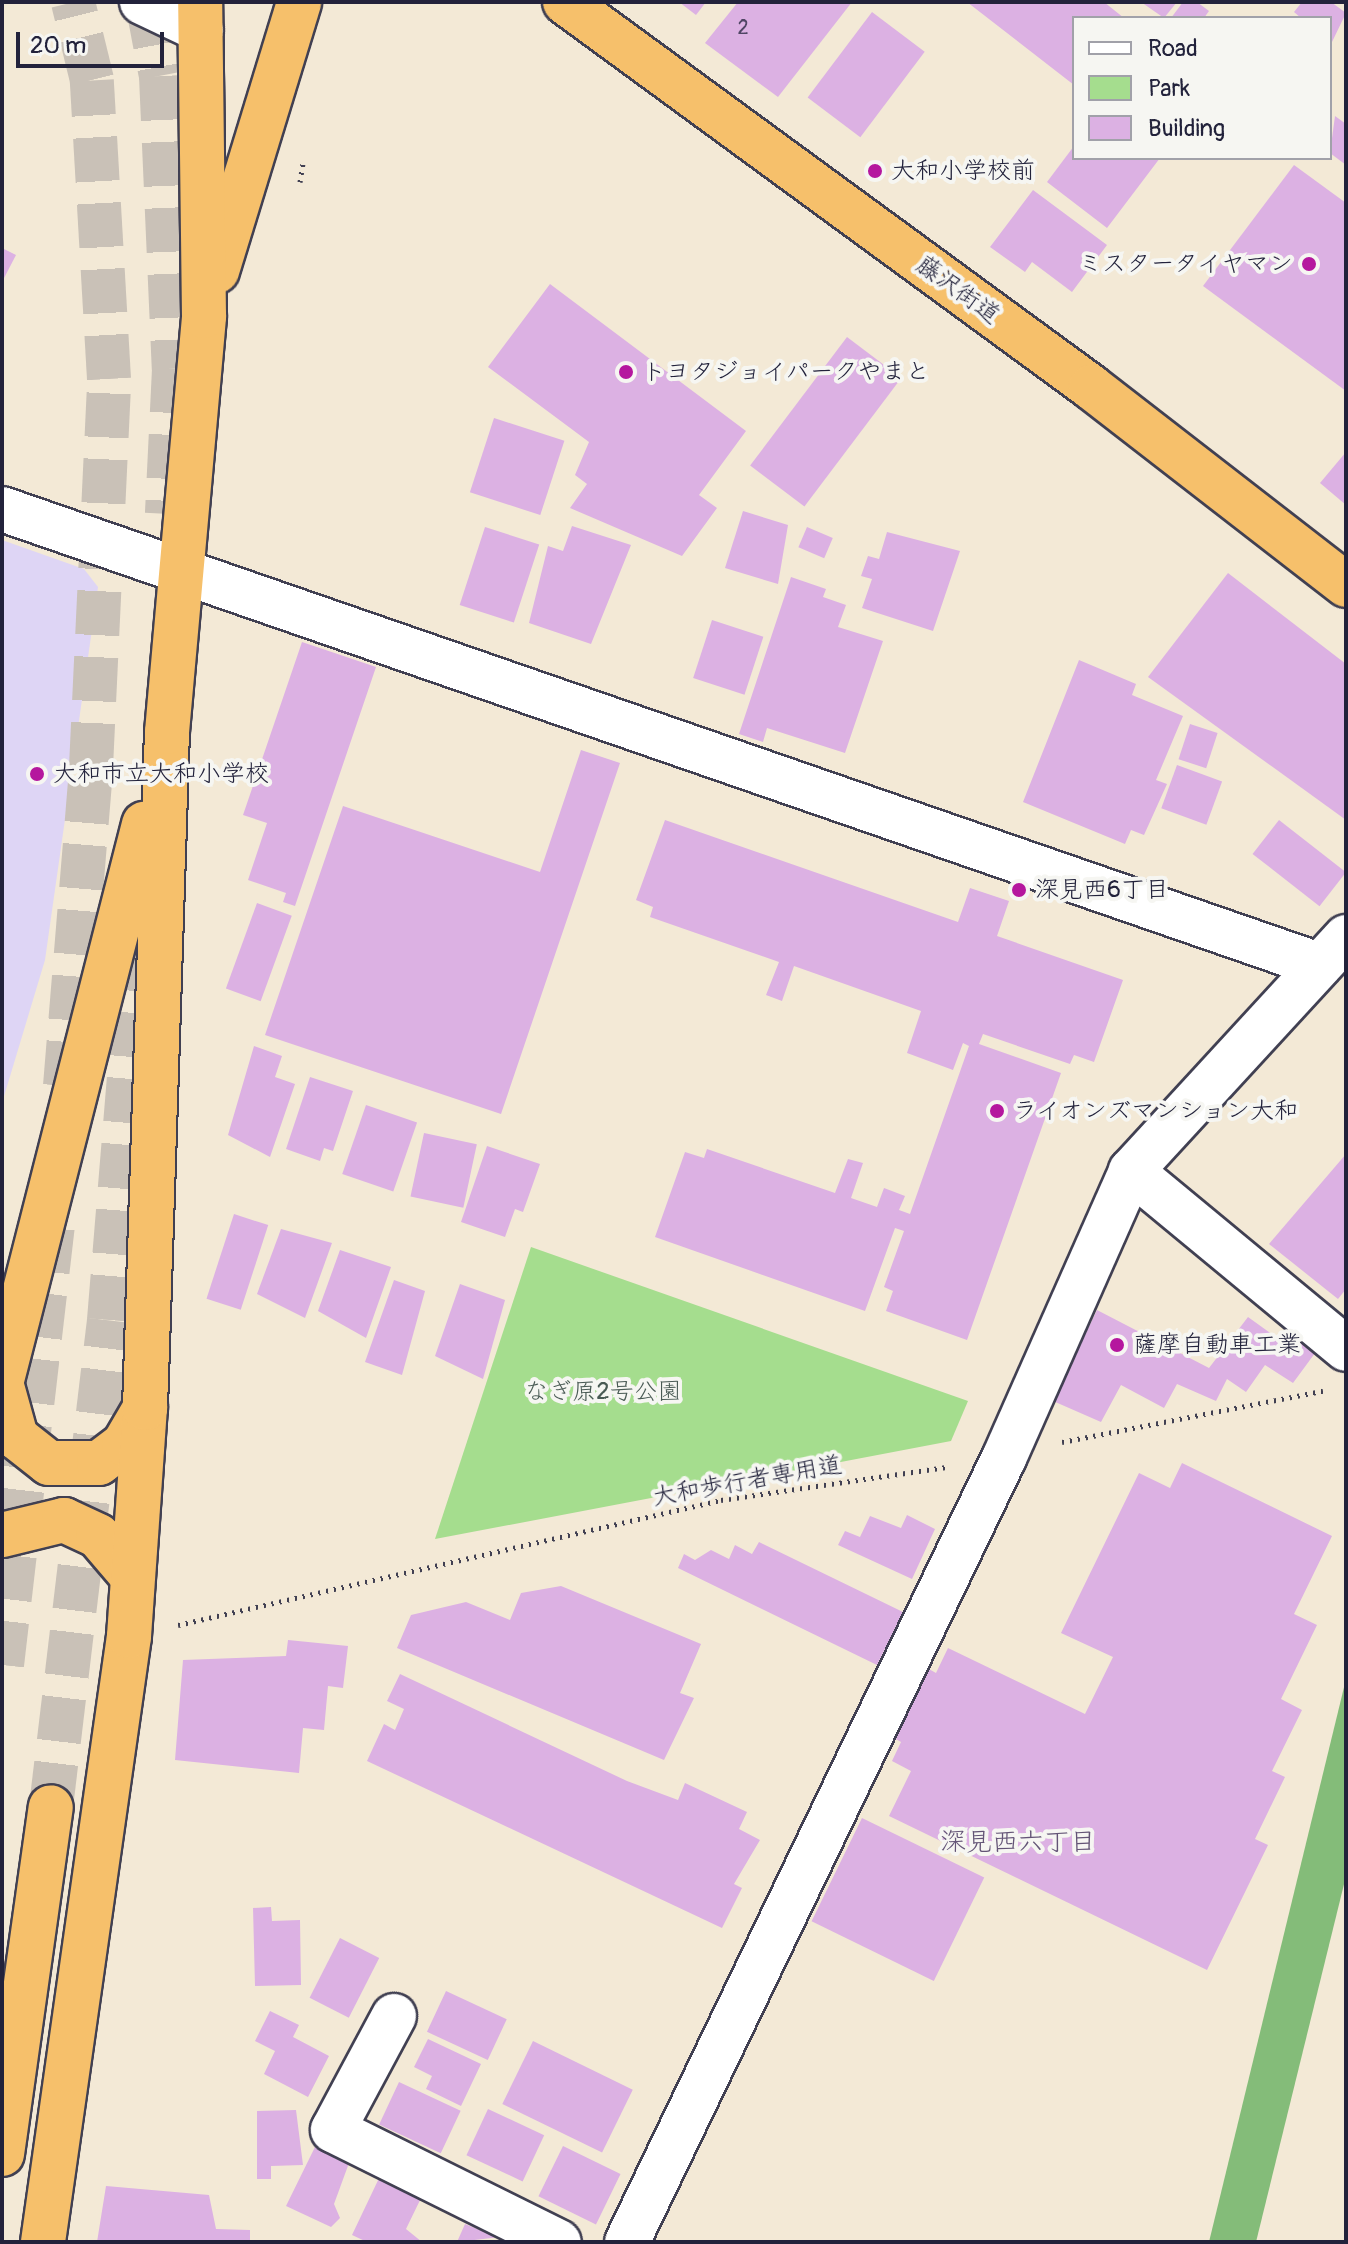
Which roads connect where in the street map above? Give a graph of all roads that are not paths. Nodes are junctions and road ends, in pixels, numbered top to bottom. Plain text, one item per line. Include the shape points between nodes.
1 (142, 2) edge
2 (299, 2) edge
3 (540, 2) edge
4 (565, 2) edge
5 (200, 16) edge
6 (692, 95) junction
7 (204, 316) junction
8 (2, 509) edge
9 (184, 573) junction
10 (1346, 585) edge
11 (167, 732) junction
12 (1333, 951) edge
13 (1131, 1171) junction
14 (1346, 1349) edge
15 (2, 1380) edge
16 (2, 1386) edge
17 (145, 1408) junction
18 (2, 1535) edge
19 (132, 1576) junction
20 (51, 1807) tunnel mouth
21 (394, 2016) dead end
22 (2, 2154) edge
23 (43, 2242) edge
24 (559, 2242) edge
25 (627, 2242) edge

1 - 5 street
2 - 7 highway
3 - 6 highway
4 - 6 highway, 藤沢街道
5 - 7 highway
6 - 10 highway, 藤沢街道 via 1091,387
7 - 9 highway
8 - 9 street
9 - 11 highway
9 - 12 street
11 - 15 highway
11 - 17 highway
12 - 13 street
13 - 14 street
13 - 25 street via 1004,1458
16 - 17 highway via 16,1437 49,1463 99,1463 124,1444
17 - 19 highway
18 - 19 highway via 64,1520 98,1536
19 - 23 highway
20 - 22 highway
21 - 24 street via 333,2130

